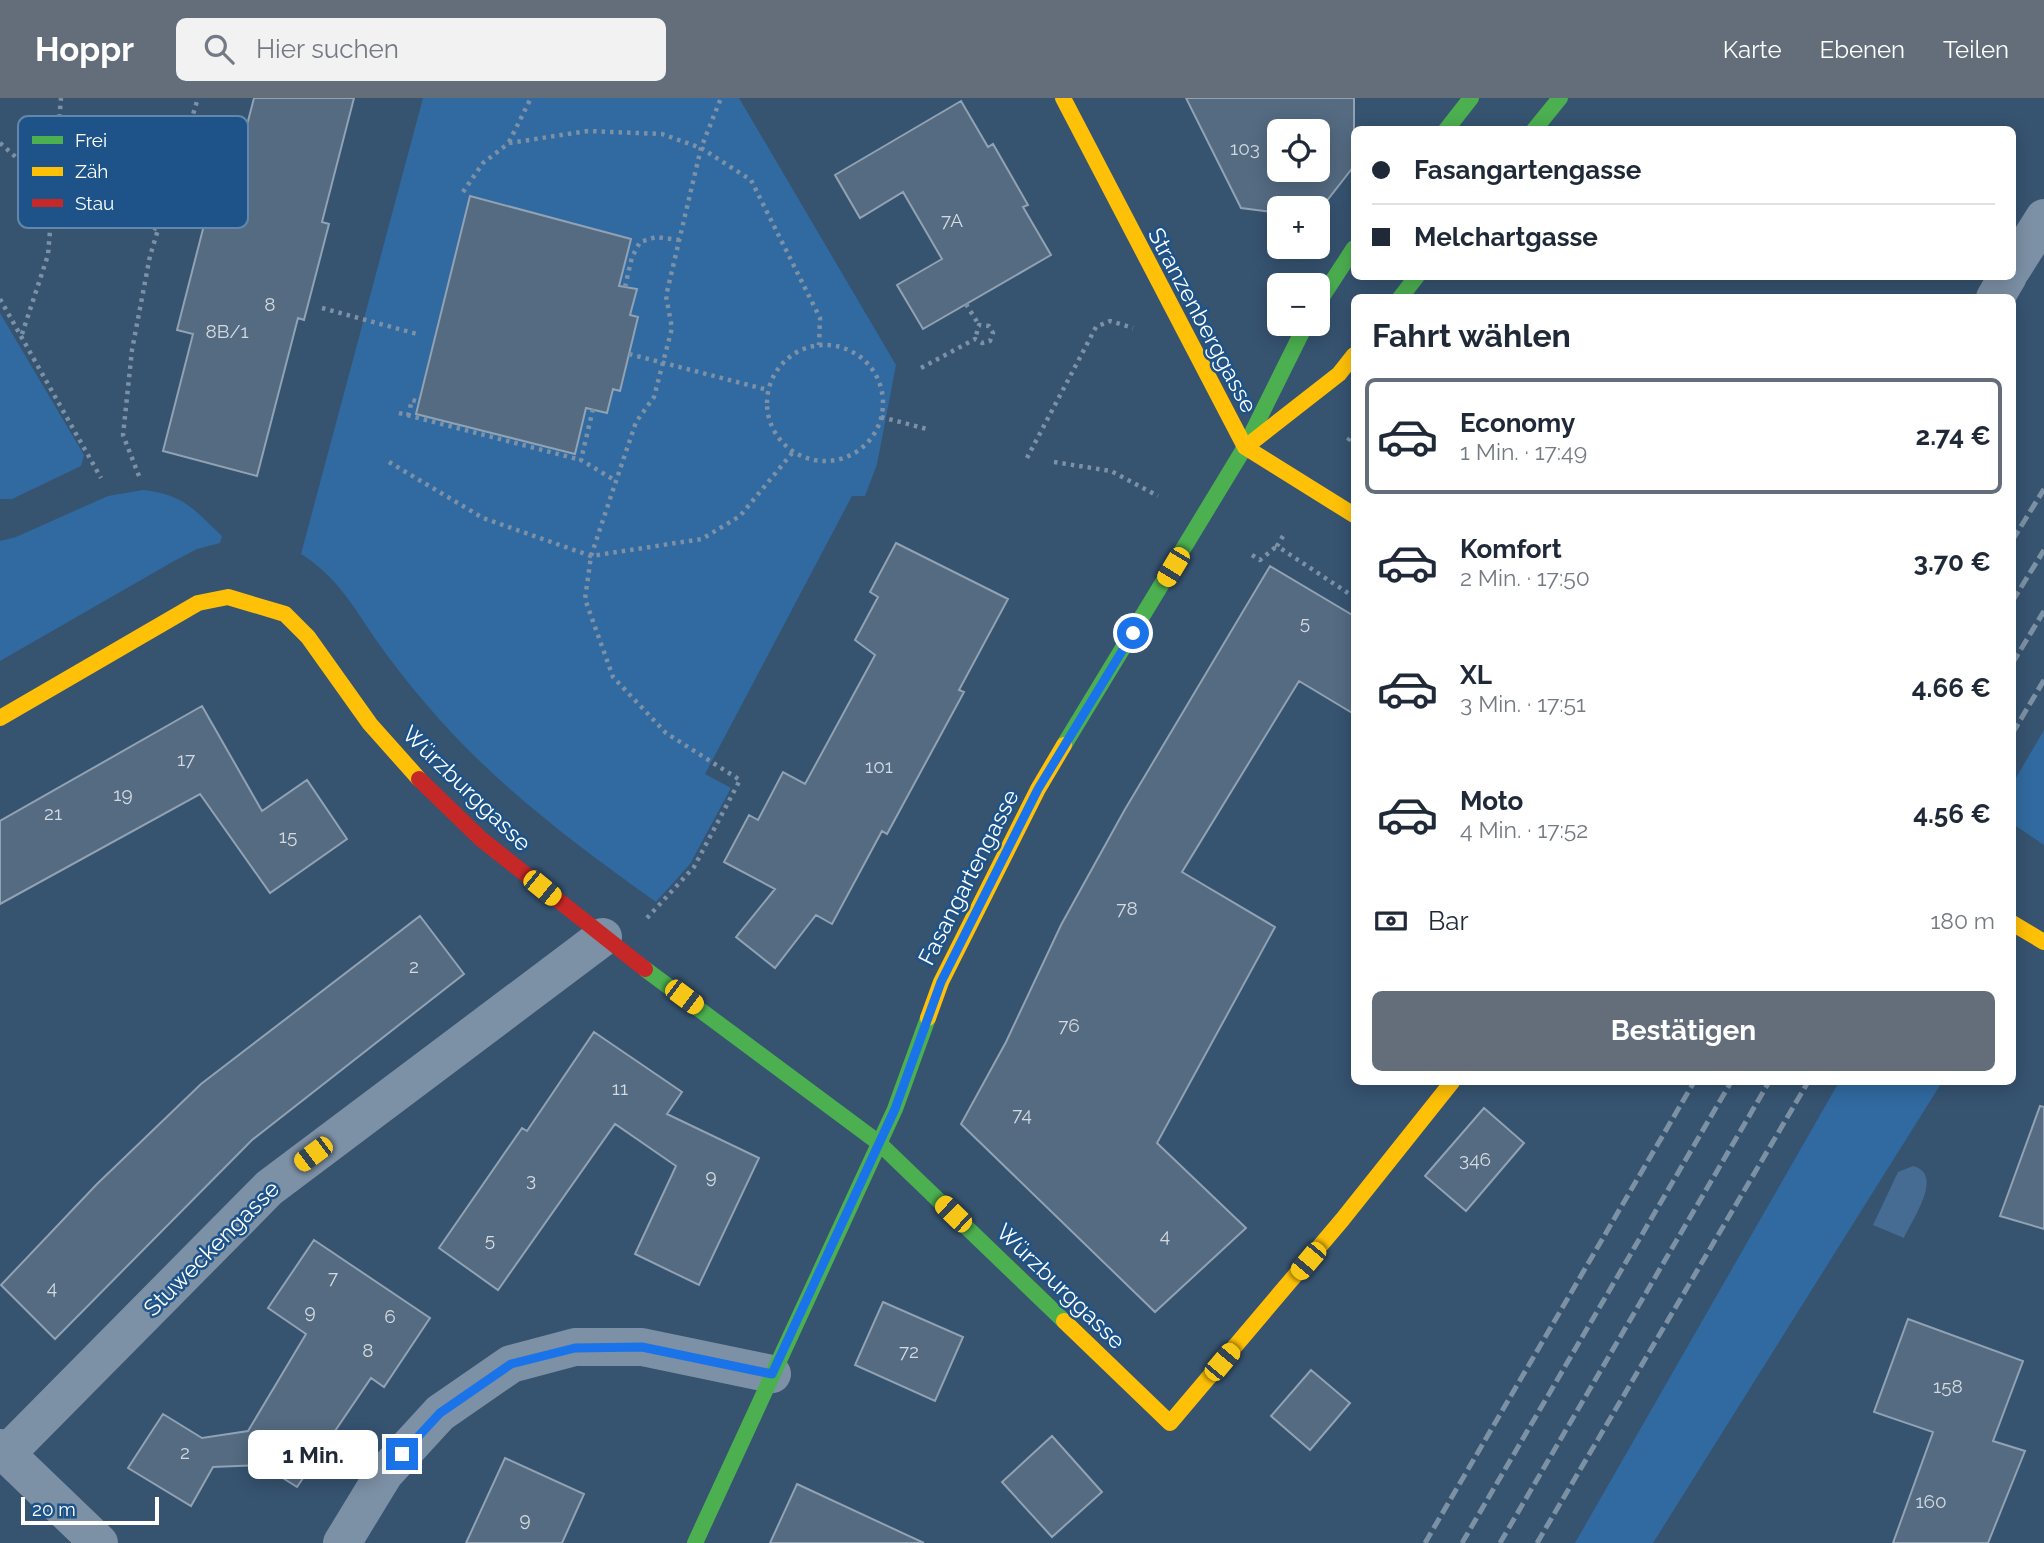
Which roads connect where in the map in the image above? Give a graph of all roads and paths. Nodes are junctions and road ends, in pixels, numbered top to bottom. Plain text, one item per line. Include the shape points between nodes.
1 (61, 98) edge
2 (198, 98) edge
3 (530, 98) edge
4 (721, 98) edge
5 (1063, 98) edge
6 (1471, 98) edge
7 (1560, 98) edge
8 (60, 116) edge
9 (192, 116) edge
10 (1449, 126) edge
11 (1537, 126) edge
12 (0, 142) edge
13 (509, 143) junction
14 (701, 148) junction
15 (18, 158) edge
16 (463, 192) dead end
17 (2044, 218) edge
18 (51, 228) edge
19 (154, 228) edge
20 (157, 229) joint
21 (680, 240) junction
22 (1351, 253) edge
23 (2016, 263) edge
24 (1414, 280) edge
25 (1330, 285) edge
26 (625, 287) dead end
27 (1403, 294) edge
28 (0, 299) edge
29 (966, 304) dead end
30 (322, 308) dead end
31 (979, 326) junction
32 (1134, 329) dead end
33 (22, 334) junction
34 (417, 334) dead end
35 (1300, 336) edge
36 (975, 339) junction
37 (818, 345) junction
38 (629, 354) dead end
39 (1351, 359) edge
40 (662, 363) junction
41 (921, 368) dead end
42 (768, 390) junction
43 (419, 402) dead end
44 (593, 409) dead end
45 (399, 413) dead end
46 (408, 416) junction
47 (881, 417) junction
48 (927, 429) dead end
49 (1351, 436) edge
50 (1348, 441) dead end
51 (1245, 447) junction
52 (793, 452) junction
53 (1027, 458) dead end
54 (581, 460) junction
55 (389, 462) dead end
56 (1054, 462) dead end
57 (139, 476) dead end
58 (101, 478) dead end
59 (616, 481) junction
60 (1158, 496) dead end
61 (1351, 513) edge
62 (1283, 537) dead end
63 (1277, 546) junction
64 (1252, 555) dead end
65 (591, 556) junction
66 (1351, 595) edge
67 (0, 718) edge
68 (660, 906) dead end
69 (2016, 925) edge
70 (603, 937) junction
71 (2044, 942) edge
72 (1450, 1085) edge
73 (879, 1143) junction
74 (772, 1374) junction
75 (3, 1451) edge
76 (99, 1543) edge
77 (342, 1543) edge
78 (695, 1543) edge

1 - 8 path
2 - 9 path
3 - 13 path
4 - 14 path
5 - 51 street, Stranzenberggasse
6 - 10 street
7 - 11 street
12 - 15 path
13 - 14 path via 588,131 662,134
13 - 16 path via 483,163
14 - 21 path
14 - 37 path via 751,180 820,318
17 - 23 street
18 - 33 path via 48,254
19 - 20 path
20 - 57 path via 132,350 123,435
21 - 26 path via 656,236 639,242
21 - 40 path via 666,296 672,328
22 - 25 street
24 - 27 street
28 - 33 path
29 - 31 path
30 - 34 path
31 - 36 path
31 - 36 path via 989,326 993,333 990,341
32 - 53 path via 1110,321 1096,327
33 - 58 path
35 - 51 street, Fasangartengasse
36 - 41 path
37 - 42 path via 786,359
37 - 47 path via 846,349 869,364 883,398
38 - 40 path
39 - 51 street, Fasangartengasse via 1339,374
40 - 42 path
40 - 59 path via 654,397 636,422
42 - 52 path via 766,408 771,425
43 - 46 path via 412,400
44 - 54 path
45 - 46 path
46 - 54 path
47 - 48 path
47 - 52 path via 874,434 846,457 829,461
49 - 50 path
51 - 61 street, Stranzenberggasse
51 - 73 street, Fasangartengasse via 1038,789 941,982
52 - 65 path via 740,516 702,539
54 - 59 path
55 - 65 path via 483,518
56 - 60 path via 1111,471
59 - 65 path
62 - 63 path
63 - 64 path via 1260,560
63 - 66 path
65 - 68 path via 585,599 613,677 666,733 740,780 694,867
67 - 70 street, Würzburggasse via 198,603 228,597 285,614 419,779 481,839
69 - 71 street
70 - 73 street, Würzburggasse
70 - 75 street, Stuweckengasse via 269,1188
72 - 73 street, Würzburggasse via 1170,1423
73 - 74 street, Fasangartengasse
74 - 77 street via 642,1347 575,1348 511,1364 440,1413 384,1474
74 - 78 street, Fasangartengasse
75 - 76 street

